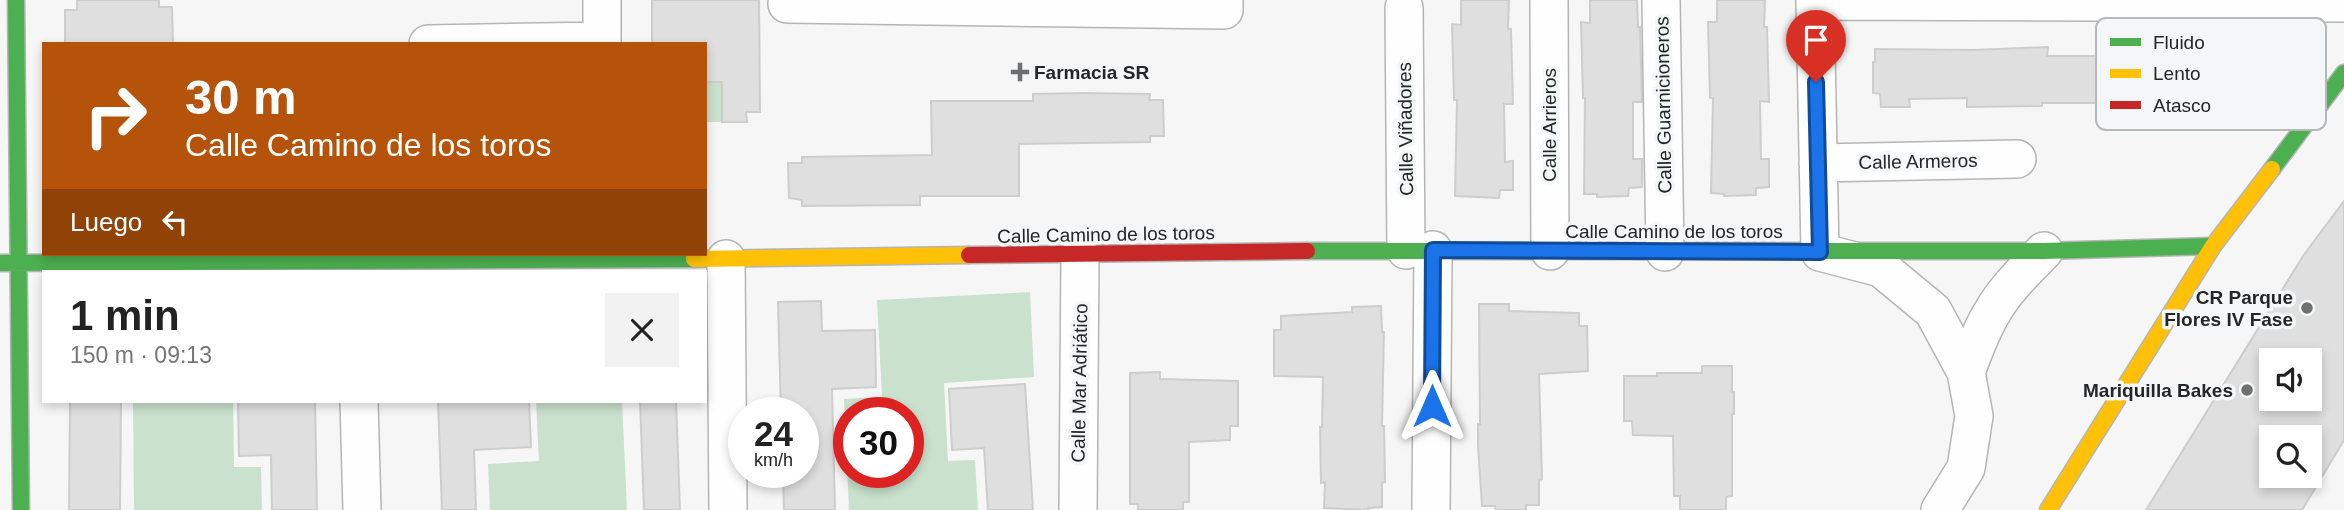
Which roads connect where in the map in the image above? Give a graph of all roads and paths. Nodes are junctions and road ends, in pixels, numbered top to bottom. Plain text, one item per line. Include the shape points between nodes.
1 (16, 0) edge
2 (602, 0) edge
3 (1549, 0) edge
4 (1661, 0) edge
5 (1815, 1) edge
6 (2344, 3) edge
7 (787, 4) dead end
8 (1224, 5) edge
9 (1404, 8) dead end
10 (602, 42) edge
11 (2344, 73) edge
12 (2326, 97) edge
13 (2301, 130) edge
14 (2017, 159) dead end
15 (1818, 163) junction
16 (2213, 246) junction
17 (1420, 250) junction
18 (1550, 251) junction
19 (2044, 251) junction
20 (1665, 252) junction
21 (1820, 252) junction
22 (1080, 255) junction
23 (602, 257) edge
24 (726, 259) junction
25 (0, 263) edge
26 (19, 263) junction
27 (356, 266) edge
28 (1966, 372) junction
29 (359, 403) edge
30 (0, 459) edge
31 (21, 459) junction
32 (21, 510) edge
33 (362, 510) edge
34 (728, 510) edge
35 (1078, 510) edge
36 (1432, 510) edge
37 (1940, 510) edge
38 (2048, 510) edge

1 - 26 street
2 - 10 street
3 - 18 street, Calle Arrieros
4 - 20 street, Calle Guarnicioneros
5 - 6 street
5 - 15 street
7 - 8 street
9 - 17 street, Calle Viñadores
11 - 12 street
13 - 16 street
14 - 15 street, Calle Armeros
15 - 21 street
16 - 19 street, Calle Camino de los toros
16 - 38 street
17 - 18 street, Calle Camino de los toros
17 - 22 street, Calle Camino de los toros
17 - 36 street, Calle Viñadores
18 - 20 street, Calle Camino de los toros
19 - 21 street, Calle Camino de los toros
19 - 28 street via 1993,309
20 - 21 street, Calle Camino de los toros
21 - 28 street via 1881,268 1933,311
22 - 24 street, Calle Camino de los toros
22 - 35 street, Calle Mar Adriático
23 - 24 street, Calle Camino de los toros
23 - 27 street, Calle Camino de los toros
24 - 34 street
25 - 26 street, Calle Camino de los toros
26 - 27 street, Calle Camino de los toros
26 - 31 street
28 - 37 street via 1974,416 1966,468
29 - 33 street
30 - 31 street
31 - 32 street

